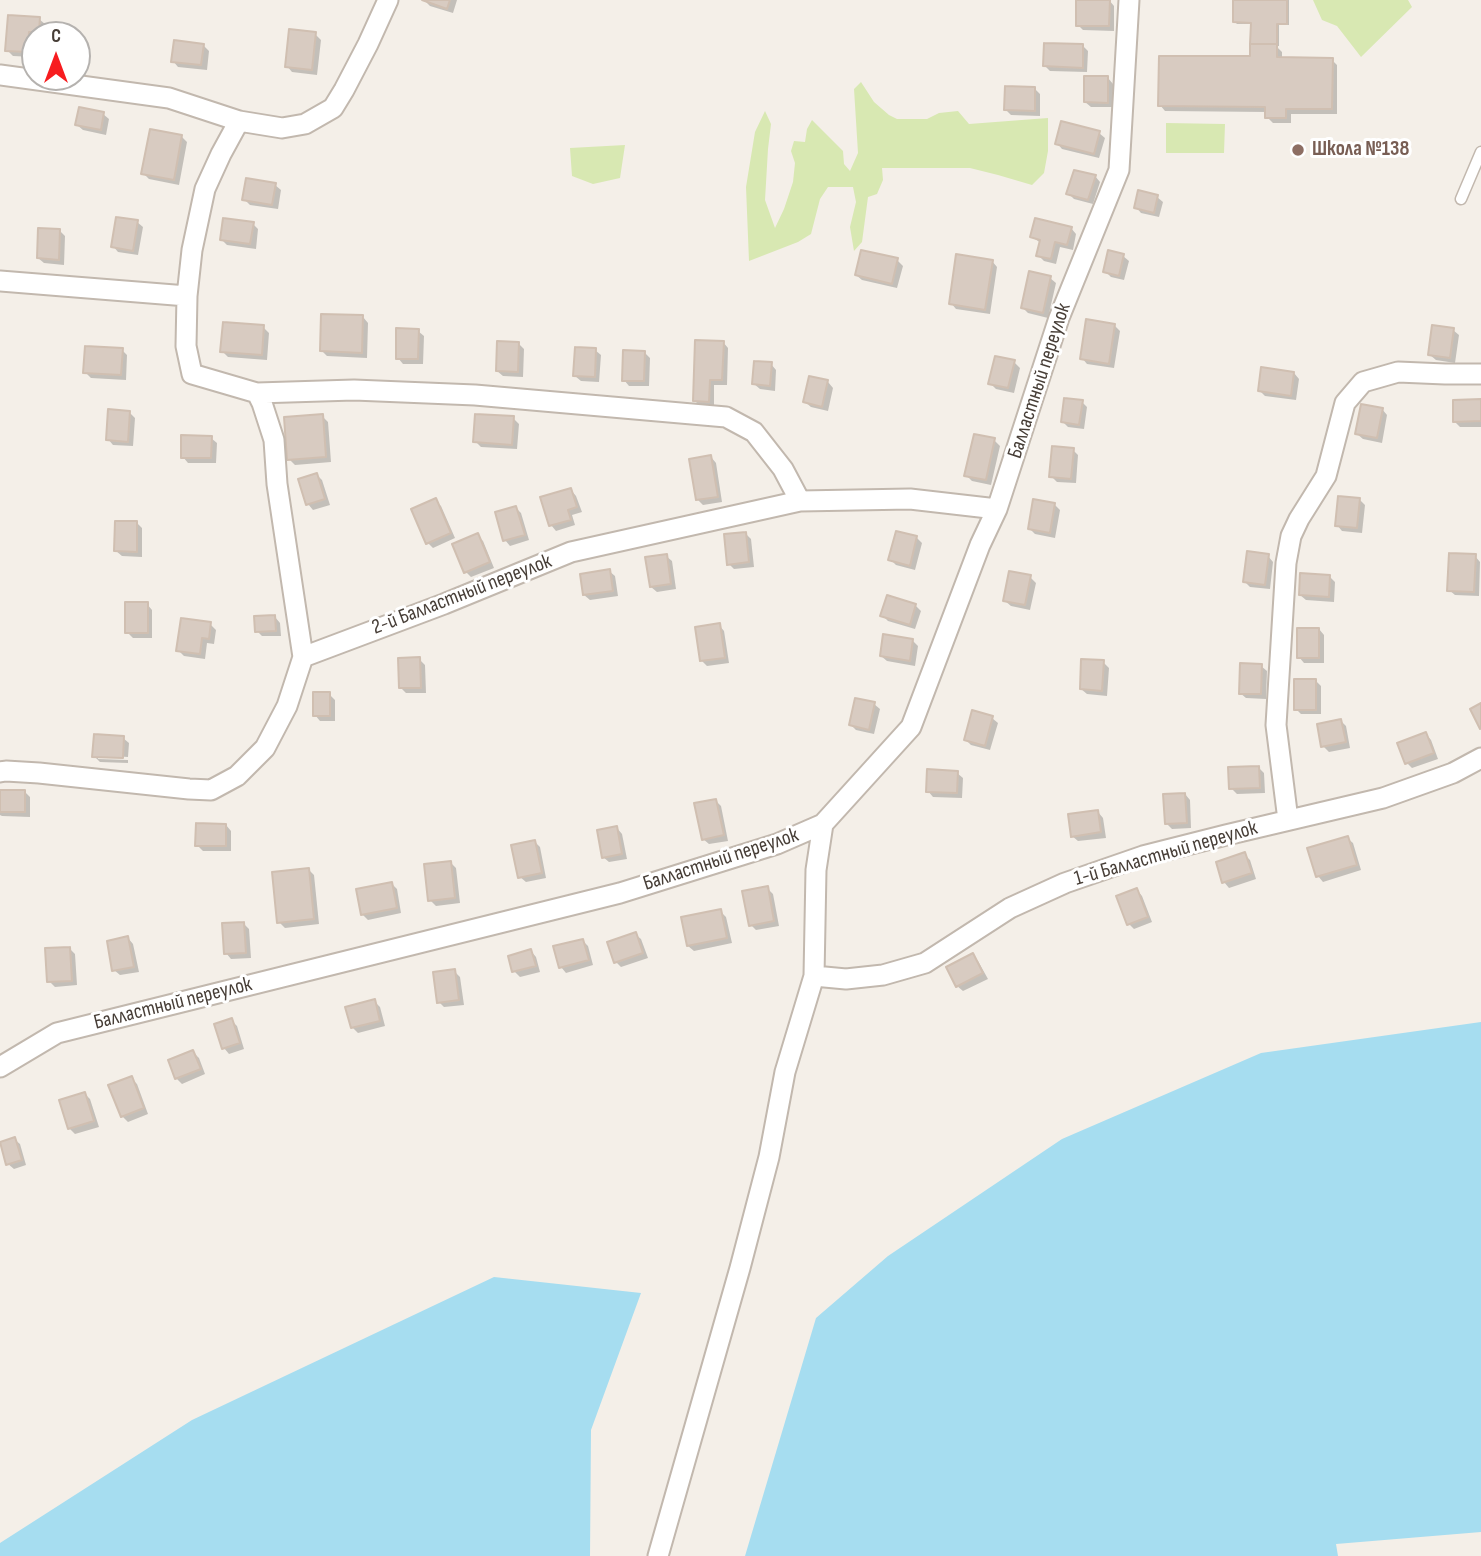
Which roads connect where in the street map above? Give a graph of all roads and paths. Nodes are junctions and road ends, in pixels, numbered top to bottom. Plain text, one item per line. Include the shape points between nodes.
1 (387, 0) edge
2 (1129, 0) edge
3 (0, 75) edge
4 (239, 121) junction
5 (1481, 152) edge
6 (1461, 200) dead end
7 (0, 281) edge
8 (187, 296) junction
9 (1481, 374) edge
10 (257, 393) junction
11 (800, 501) junction
12 (998, 509) junction
13 (303, 657) junction
14 (1481, 758) edge
15 (0, 772) edge
16 (1288, 820) junction
17 (824, 824) junction
18 (814, 976) junction
19 (0, 1068) edge
20 (658, 1556) edge

1 - 4 street via 333,108 305,124 282,128
2 - 12 street, Балластный переулок via 1119,170 1059,317
3 - 4 street via 169,98
4 - 8 street via 205,189
5 - 6 lane
7 - 8 street
8 - 10 street via 186,346 192,374
9 - 16 street via 1398,372 1363,382 1345,403 1326,476 1291,536 1286,563 1276,725
10 - 11 street via 461,394 726,417 754,432 783,469
10 - 13 street via 274,440
11 - 12 street, 2-й Балластный переулок via 910,499
11 - 13 street, 2-й Балластный переулок via 571,552
12 - 17 street, Балластный переулок via 911,727
13 - 15 street via 287,706 265,748 237,776 211,789
14 - 16 street, 1-й Балластный переулок via 1383,798
16 - 18 street, 1-й Балластный переулок via 1143,856 1065,883 1010,908 925,963 883,975
17 - 18 street via 816,870
17 - 19 street, Балластный переулок via 777,844 620,893 57,1033
18 - 20 street via 785,1072 740,1268

